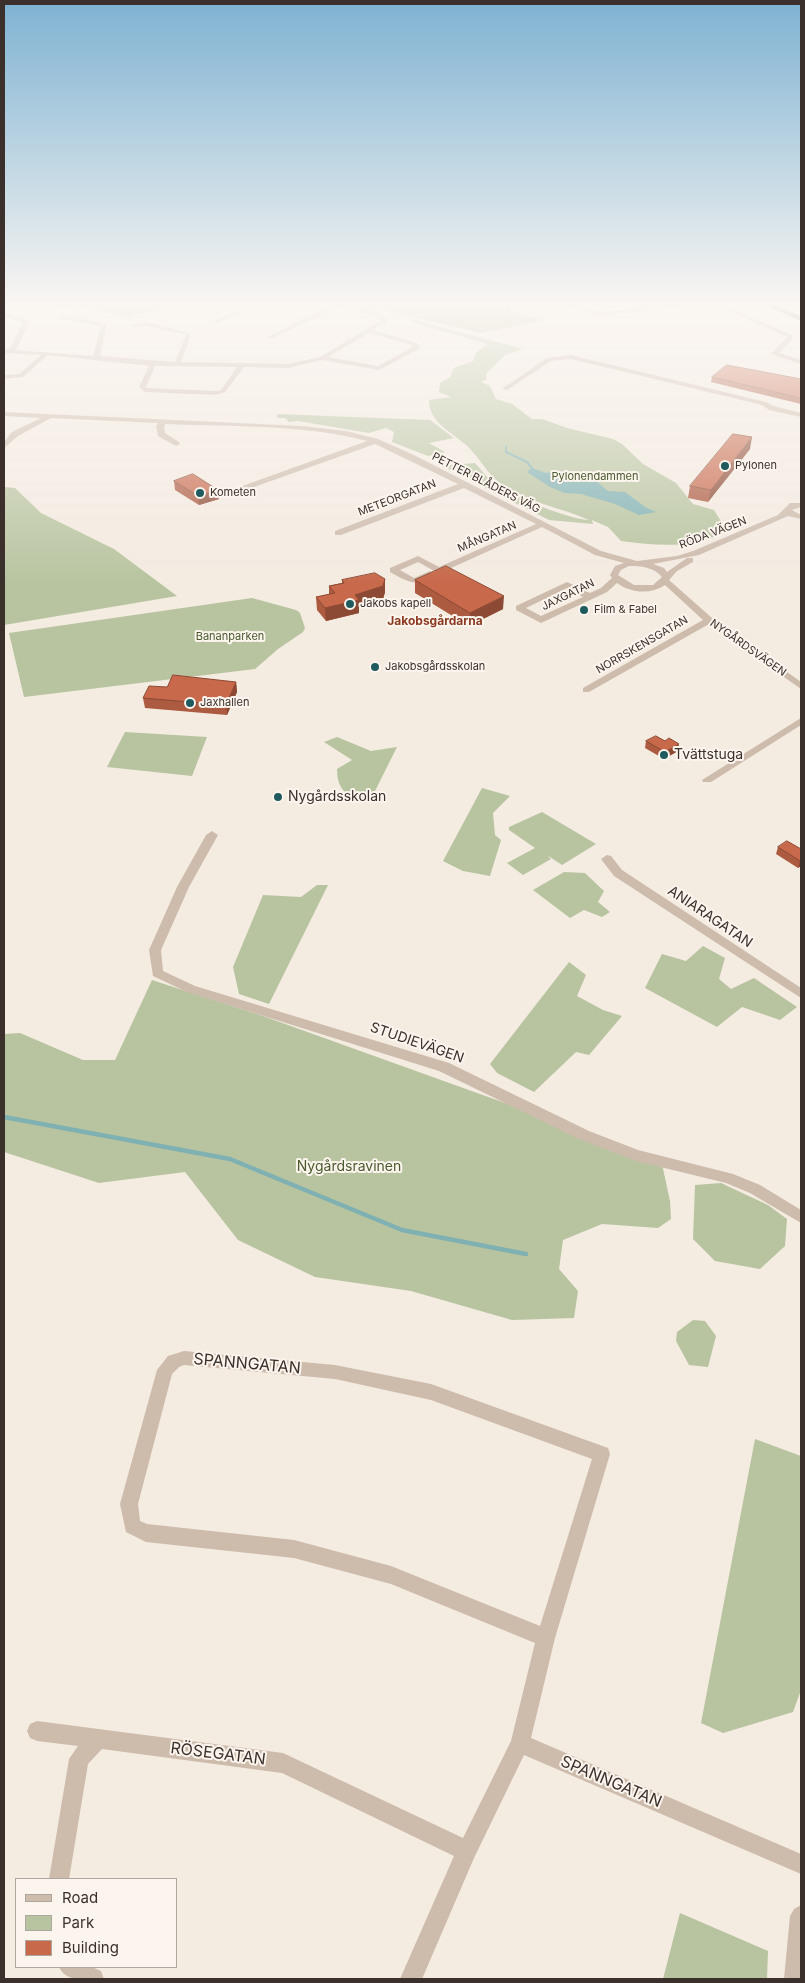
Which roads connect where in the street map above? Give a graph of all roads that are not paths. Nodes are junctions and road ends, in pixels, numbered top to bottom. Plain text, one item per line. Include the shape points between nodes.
1 (741, 398) edge
2 (4, 414) edge
3 (50, 416) junction
4 (801, 416) edge
5 (164, 422) junction
6 (375, 441) junction
7 (176, 444) dead end
8 (4, 446) edge
9 (464, 484) junction
10 (240, 490) dead end
11 (801, 505) edge
12 (788, 512) junction
13 (800, 516) edge
14 (543, 524) junction
15 (338, 533) dead end
16 (598, 553) junction
17 (639, 563) junction
18 (439, 570) edge
19 (615, 575) junction
20 (665, 579) junction
21 (632, 587) junction
22 (643, 588) junction
23 (604, 590) junction
24 (590, 597) junction
25 (696, 611) junction
26 (708, 620) junction
27 (801, 686) edge
28 (586, 690) dead end
29 (801, 721) edge
30 (707, 780) dead end
31 (212, 835) dead end
32 (607, 860) dead end
33 (801, 994) edge
34 (801, 1217) edge
35 (546, 1638) junction
36 (37, 1731) dead end
37 (98, 1739) junction
38 (520, 1743) junction
39 (467, 1851) junction
40 (801, 1864) edge
41 (59, 1878) edge
42 (801, 1916) edge
43 (72, 1968) edge
44 (93, 1979) edge
45 (411, 1979) edge
46 (795, 1979) edge

1 - 4 street
2 - 3 street, PETTER BLÅDERS VÄG
3 - 5 street, PETTER BLÅDERS VÄG
3 - 8 street via 15,434
5 - 6 street, PETTER BLÅDERS VÄG via 321,430
5 - 7 street via 160,426 161,434
6 - 9 street, PETTER BLÅDERS VÄG
6 - 10 street
9 - 14 street, PETTER BLÅDERS VÄG
9 - 15 street, METEORGATAN
11 - 12 street, RÖDA VÄGEN via 790,506
12 - 13 street
12 - 17 street, RÖDA VÄGEN via 696,553
13 - 20 street, RÖDA VÄGEN via 687,562
14 - 16 street, PETTER BLÅDERS VÄG
14 - 18 street, MÅNGATAN
16 - 17 street, PETTER BLÅDERS VÄG
16 - 19 street, PETTER BLÅDERS VÄG
17 - 19 street via 622,565
17 - 20 street, NYGÅRDSVÄGEN via 662,570
19 - 21 street
19 - 23 street, JAXGATAN
20 - 22 street, RÖDA VÄGEN via 656,586
20 - 25 street, NYGÅRDSVÄGEN
21 - 22 street
21 - 23 street, JAXGATAN
22 - 25 street, NYGÅRDSVÄGEN via 666,595
23 - 24 street, JAXGATAN
24 - 24 street, JAXGATAN via 541,620 519,608 567,585
25 - 26 street, NYGÅRDSVÄGEN
26 - 27 street, NYGÅRDSVÄGEN
26 - 28 street, NORRSKENSGATAN
29 - 30 street
31 - 34 street, STUDIEVÄGEN via 183,887 155,950 157,973 191,989 444,1067 592,1139 636,1155 728,1178 755,1189
32 - 33 street, ANIARAGATAN via 618,873
35 - 35 street, SPANNGATAN via 391,1575 294,1549 146,1534 132,1526 129,1504 165,1370 174,1361 184,1358 335,1372 431,1392 602,1454
35 - 38 street, SPANNGATAN
36 - 37 street, RÖSEGATAN
37 - 39 street, RÖSEGATAN via 283,1763
37 - 41 street via 79,1759
38 - 39 street
38 - 40 street, SPANNGATAN
39 - 45 street
42 - 46 street
43 - 44 street

